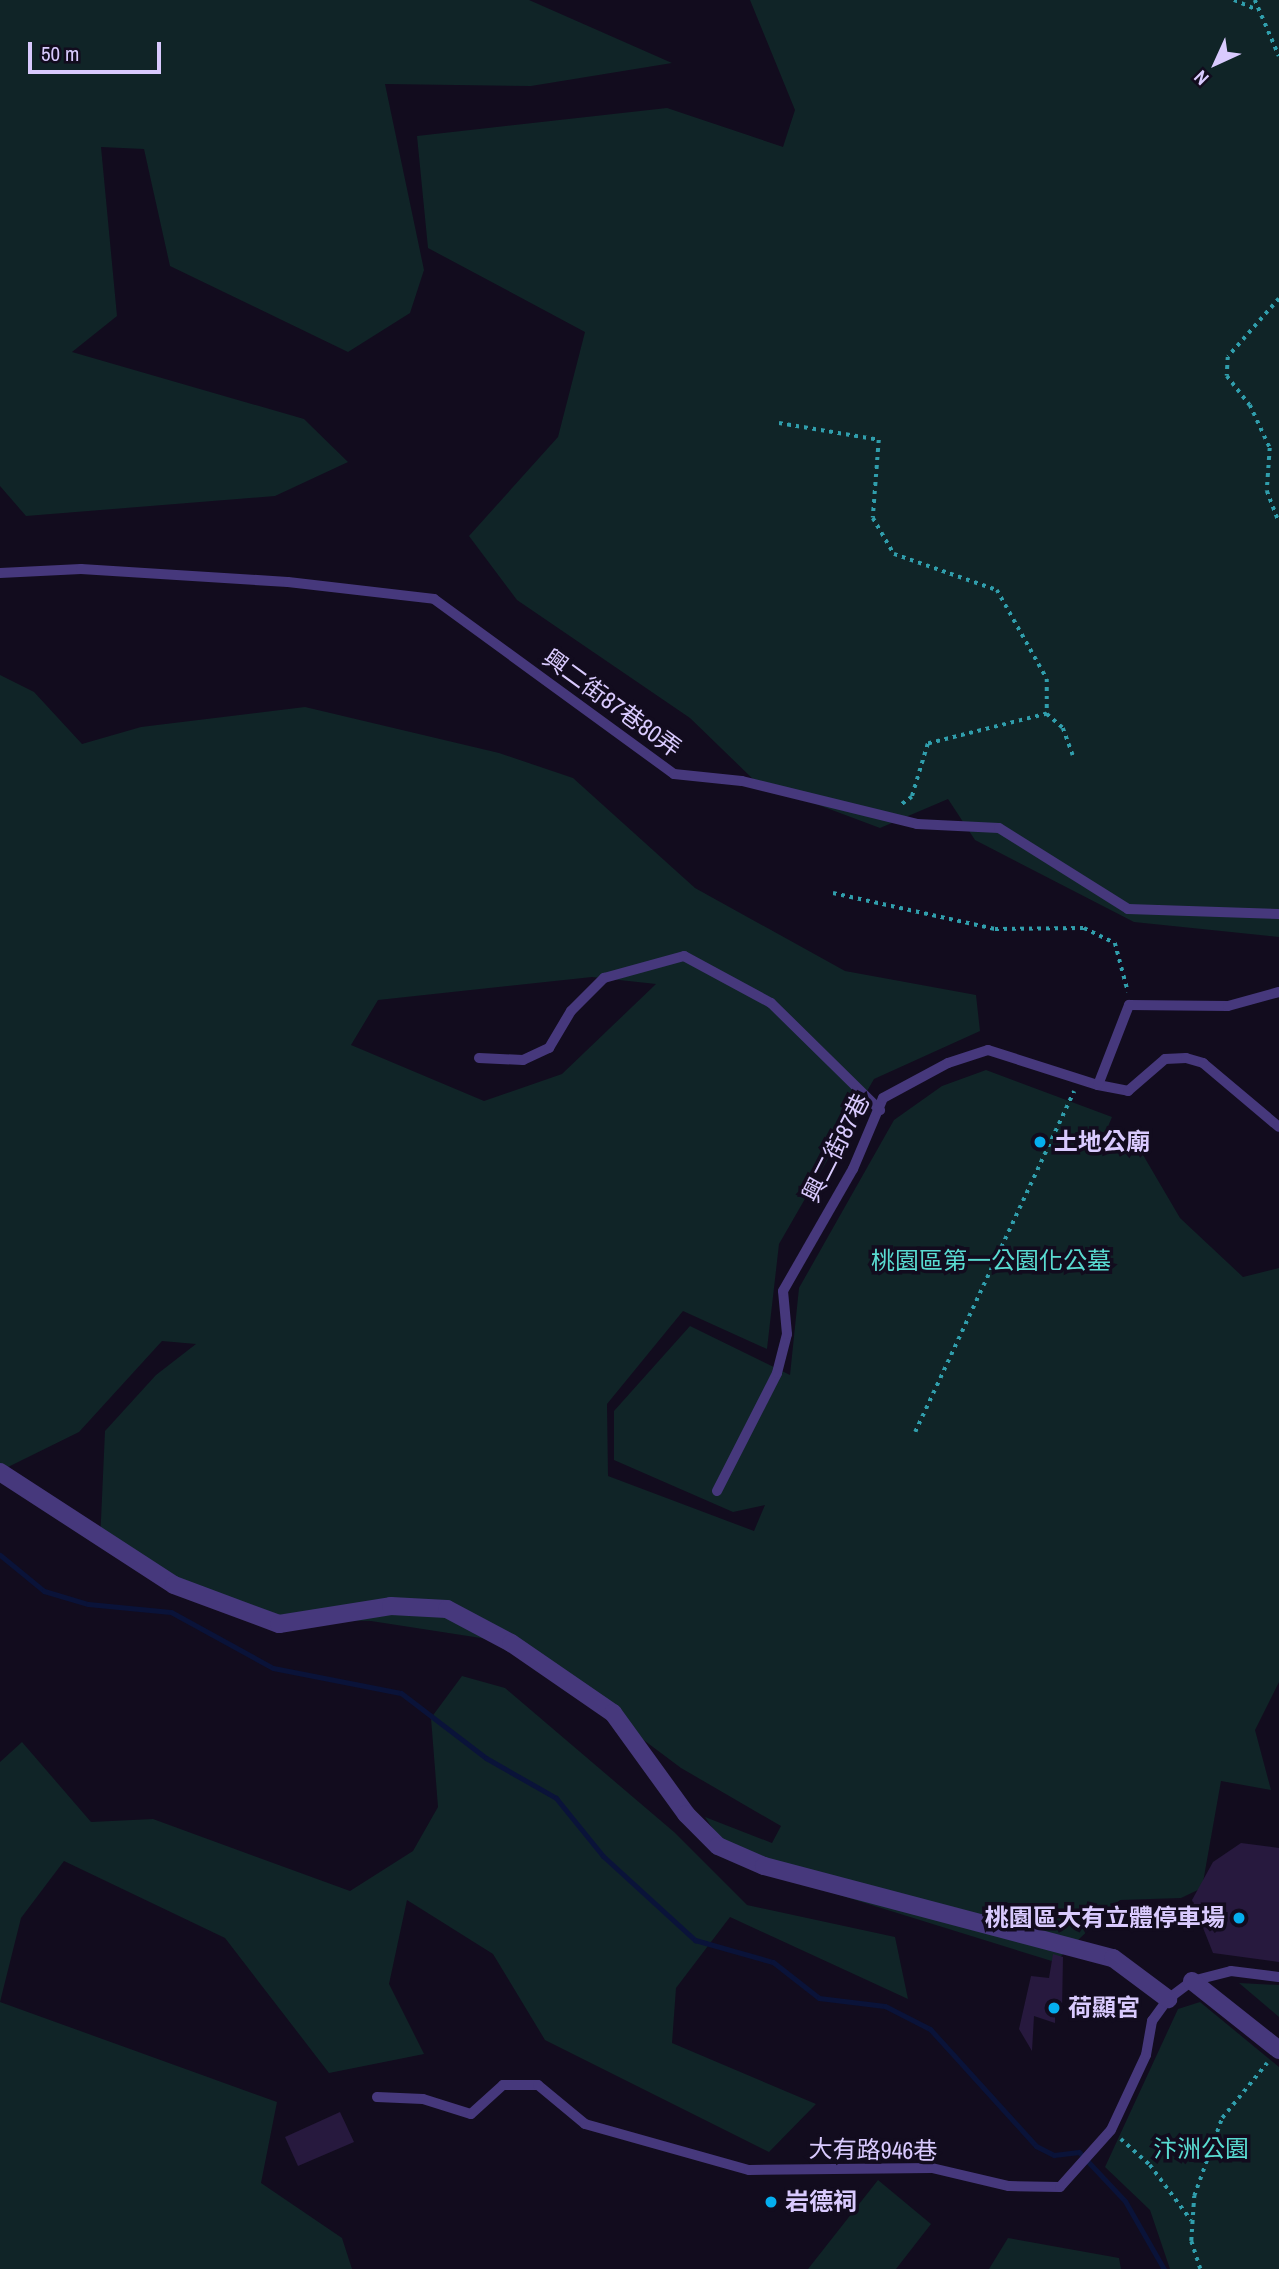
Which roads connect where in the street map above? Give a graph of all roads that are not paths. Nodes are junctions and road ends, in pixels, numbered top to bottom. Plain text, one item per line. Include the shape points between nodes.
1 (0, 573) edge
2 (1279, 914) edge
3 (1279, 992) edge
4 (479, 1058) dead end
5 (1098, 1085) junction
6 (880, 1110) junction
7 (1279, 1127) edge
8 (0, 1472) edge
9 (717, 1490) dead end
10 (1279, 1977) edge
11 (1192, 1981) junction
12 (1168, 1999) junction
13 (1279, 2051) edge
14 (377, 2097) dead end

1 - 2 lane, 興二街87巷80弄 via 122,571 434,599 674,774 742,781 885,817 999,828 1128,909
3 - 5 lane via 1228,1006 1129,1004
4 - 6 lane via 523,1059 549,1048 571,1011 604,978 684,956 771,1003
5 - 6 lane, 興二街87巷 via 988,1050 903,1085 883,1098
5 - 7 lane, 興二街87巷 via 1128,1091 1165,1059 1186,1058 1203,1063
6 - 9 lane, 興二街87巷 via 783,1291 787,1334 777,1373
8 - 12 street via 174,1585 279,1624 391,1606 447,1609 511,1643 614,1713 686,1814 718,1846 764,1866 1113,1958
10 - 11 lane, 大有路946巷 via 1231,1971
11 - 12 lane, 大有路946巷
11 - 13 street
12 - 14 lane, 大有路946巷 via 1152,2021 1146,2055 1111,2130 1060,2187 1009,2186 932,2168 750,2170 585,2124 538,2085 503,2085 471,2114 424,2099

